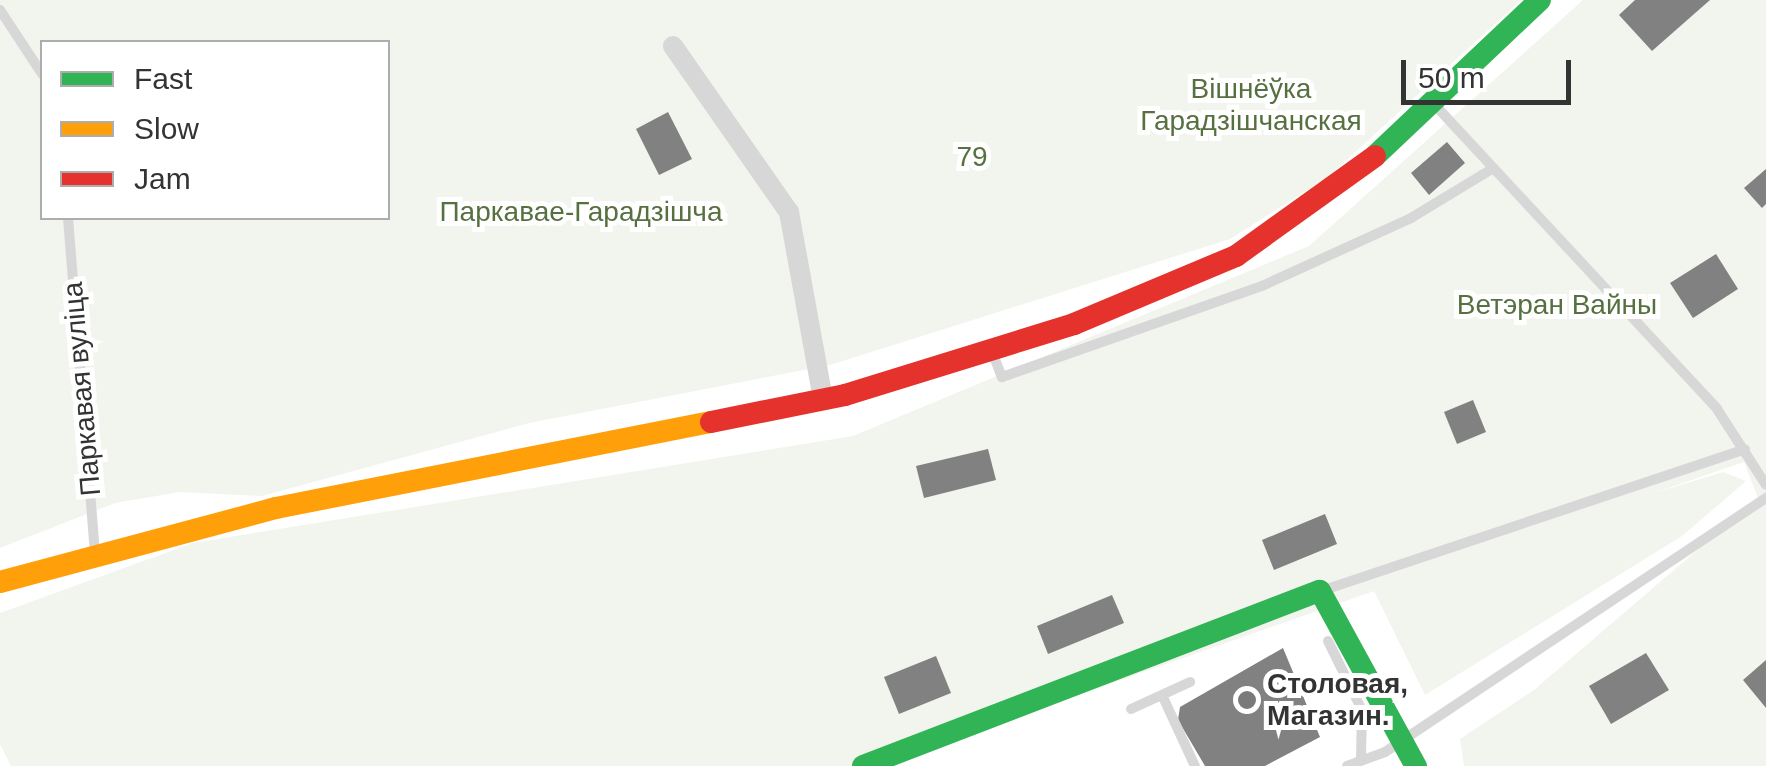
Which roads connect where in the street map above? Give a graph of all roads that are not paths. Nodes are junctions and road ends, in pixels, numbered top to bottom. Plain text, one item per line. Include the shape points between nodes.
1 (1527, 5) edge
2 (0, 10) edge
3 (673, 46) dead end
4 (40, 71) edge
5 (1433, 103) junction
6 (1492, 169) junction
7 (68, 220) edge
8 (991, 350) junction
9 (823, 399) junction
10 (1745, 449) junction
11 (1766, 485) edge
12 (1766, 498) edge
13 (96, 561) junction
14 (0, 582) edge
15 (1320, 591) junction
16 (1328, 641) dead end
17 (1190, 682) dead end
18 (1162, 696) junction
19 (1131, 708) dead end
20 (1402, 737) junction
21 (1361, 756) junction
22 (863, 766) edge
23 (1195, 766) edge
24 (1347, 766) edge
25 (1416, 766) edge

1 - 5 street
2 - 4 lane
3 - 9 street via 789,212
5 - 6 lane
5 - 8 street via 1236,256
6 - 8 lane via 1411,218 1140,330 1002,377
6 - 10 lane
7 - 13 lane, Паркавая вуліца
8 - 9 street
9 - 13 street via 276,508
10 - 11 lane
10 - 15 lane
12 - 20 lane
13 - 14 street
15 - 20 street
15 - 22 street
16 - 21 lane via 1362,710
17 - 18 lane
18 - 19 lane
18 - 23 lane
20 - 21 lane
20 - 25 street
21 - 24 lane

